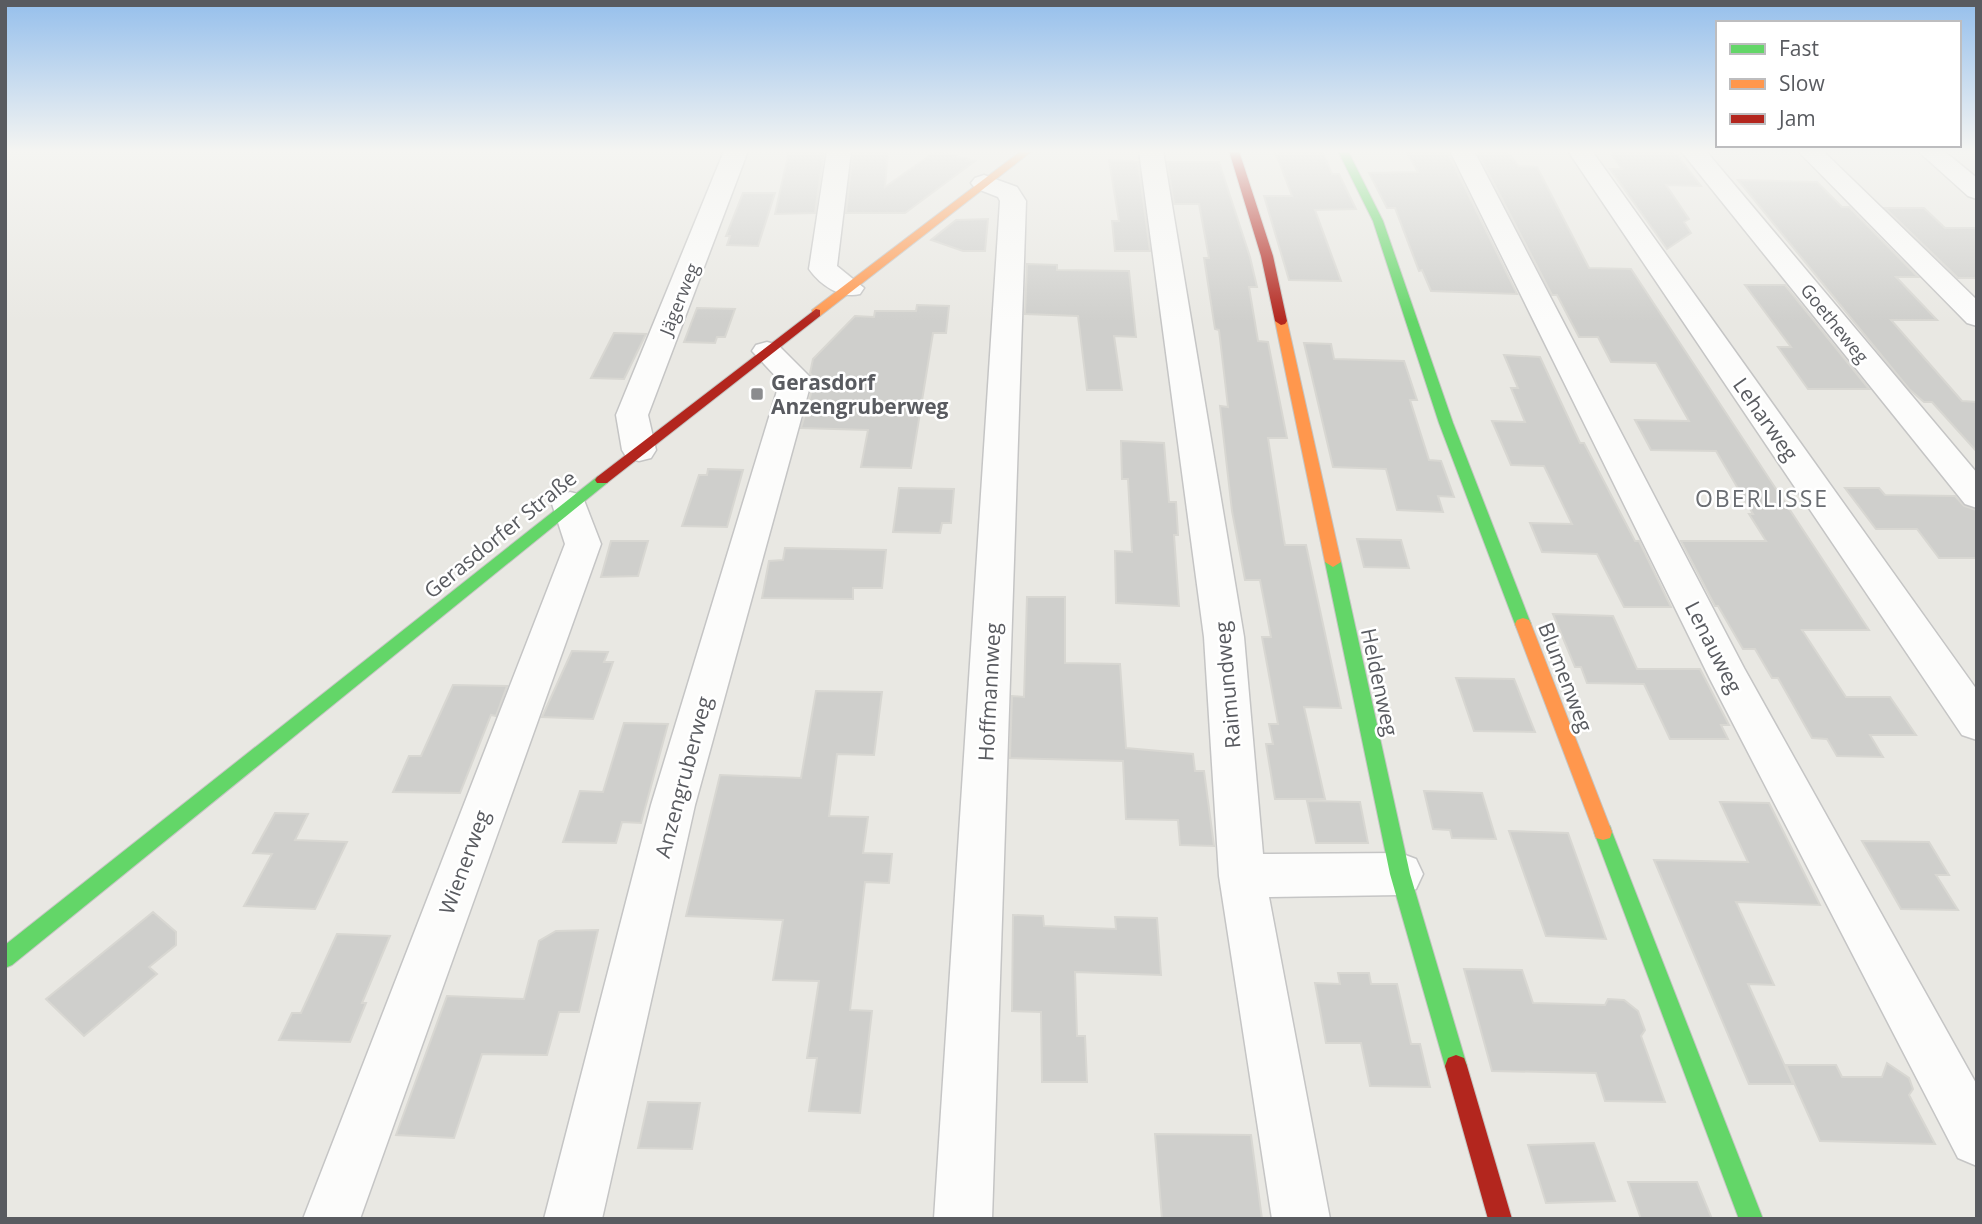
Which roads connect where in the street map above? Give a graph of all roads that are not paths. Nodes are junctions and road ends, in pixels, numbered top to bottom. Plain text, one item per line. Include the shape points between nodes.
1 (713, 208) edge
2 (831, 208) edge
3 (948, 208) edge
4 (1013, 208) edge
5 (1160, 208) edge
6 (1252, 208) edge
7 (1372, 208) edge
8 (1491, 208) edge
9 (1620, 208) edge
10 (1741, 208) edge
11 (1868, 208) edge
12 (850, 288) junction
13 (1977, 317) edge
14 (767, 351) junction
15 (639, 450) junction
16 (1977, 496) edge
17 (570, 504) junction
18 (1977, 723) edge
19 (1400, 874) junction
20 (1242, 876) junction
21 (5, 958) edge
22 (1977, 1139) edge
23 (331, 1219) edge
24 (573, 1219) edge
25 (963, 1219) edge
26 (1301, 1219) edge
27 (1500, 1219) edge
28 (1751, 1219) edge

1 - 15 street, Jägerweg via 632,415
2 - 12 street via 823,269
3 - 12 street, Gerasdorfer Straße
4 - 25 street, Hoffmannweg
5 - 20 street, Raimundweg via 1224,637
6 - 19 street, Heldenweg via 1267,256
7 - 28 street, Blumenweg via 1446,423
8 - 22 street, Lenauweg via 1730,679
9 - 18 street, Leharweg
10 - 16 street, Goetheweg
11 - 13 street
12 - 14 street, Gerasdorfer Straße
14 - 15 street, Gerasdorfer Straße
14 - 24 street, Anzengruberweg via 796,379 674,805
15 - 17 street, Gerasdorfer Straße
17 - 21 street, Gerasdorfer Straße
17 - 23 street, Wienerweg via 583,544
19 - 20 street
19 - 27 street, Heldenweg
20 - 26 street, Raimundweg

